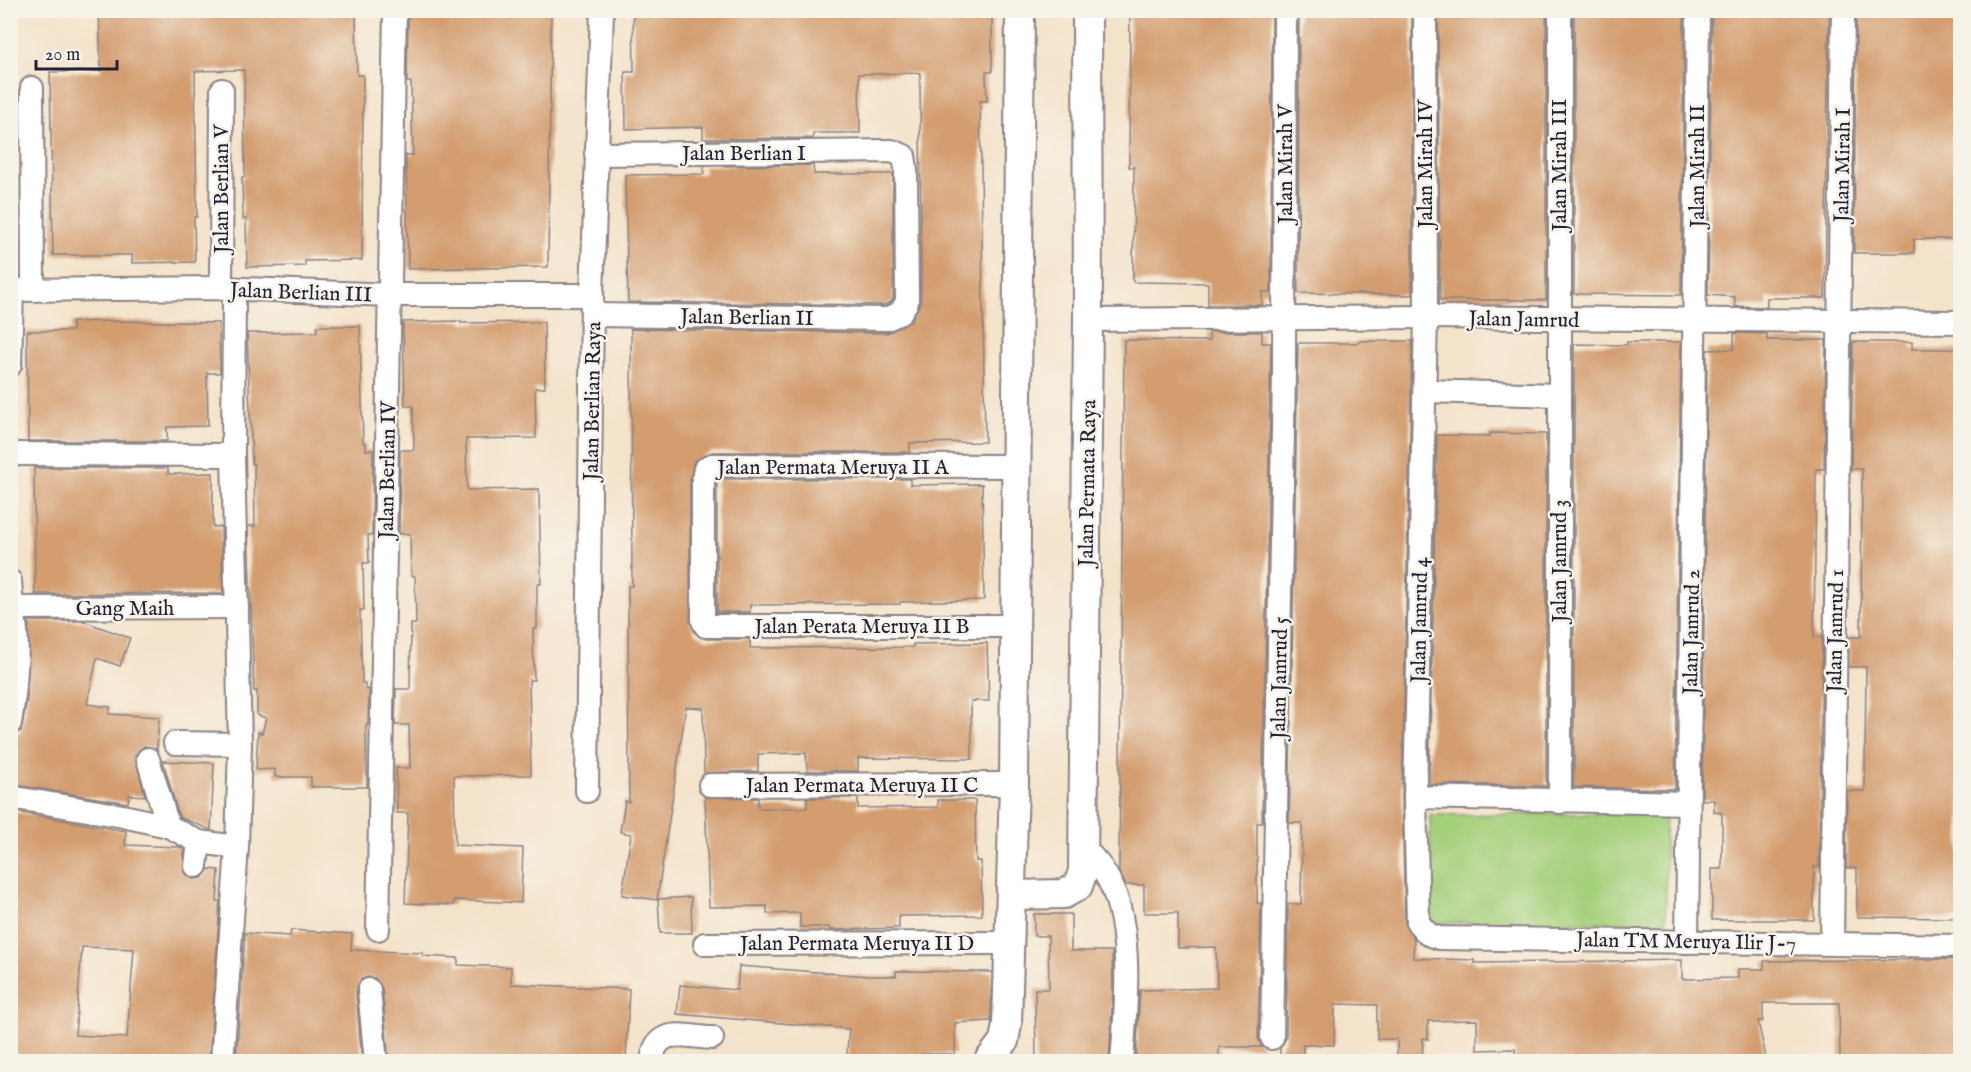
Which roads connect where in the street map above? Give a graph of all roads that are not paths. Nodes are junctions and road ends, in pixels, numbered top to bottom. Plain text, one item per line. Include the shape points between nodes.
1 (395, 10) edge
2 (602, 10) edge
3 (1020, 10) edge
4 (1087, 10) edge
5 (1285, 10) edge
6 (1425, 10) edge
7 (1560, 10) edge
8 (1698, 10) edge
9 (1843, 10) edge
10 (32, 88) dead end
11 (222, 90) dead end
12 (596, 154) junction
13 (227, 289) junction
14 (19, 290) edge
15 (390, 295) junction
16 (593, 305) junction
17 (900, 314) joint
18 (1426, 317) junction
19 (1284, 318) junction
20 (1088, 320) junction
21 (1558, 320) junction
22 (1839, 320) junction
23 (1696, 322) junction
24 (1960, 322) edge
25 (10, 365) edge
26 (1425, 392) junction
27 (1558, 395) junction
28 (10, 453) edge
29 (233, 455) junction
30 (1017, 466) junction
31 (10, 581) edge
32 (237, 607) junction
33 (11, 608) edge
34 (1014, 626) junction
35 (711, 627) joint
36 (10, 723) edge
37 (175, 743) dead end
38 (240, 744) junction
39 (148, 759) dead end
40 (1014, 784) junction
41 (710, 785) dead end
42 (587, 791) dead end
43 (10, 797) edge
44 (1415, 797) junction
45 (1560, 802) junction
46 (1688, 804) junction
47 (168, 826) junction
48 (199, 842) junction
49 (237, 847) junction
50 (1083, 847) junction
51 (196, 866) dead end
52 (1011, 895) junction
53 (1418, 923) joint
54 (378, 929) dead end
55 (1686, 942) junction
56 (1832, 943) junction
57 (705, 944) dead end
58 (1008, 944) junction
59 (1960, 946) edge
60 (369, 990) dead end
61 (712, 1038) dead end
62 (1272, 1038) dead end
63 (222, 1062) edge
64 (376, 1062) edge
65 (652, 1062) edge
66 (988, 1062) edge
67 (1122, 1062) edge

1 - 15 street, Jalan Berlian IV
2 - 12 street, Jalan Berlian Raya
3 - 30 street
4 - 20 street, Jalan Permata Raya
5 - 19 street, Jalan Mirah V
6 - 18 street, Jalan Mirah IV
7 - 21 street, Jalan Mirah III
8 - 23 street, Jalan Mirah II
9 - 22 street, Jalan Mirah I
10 - 14 street
11 - 13 street, Jalan Berlian V
12 - 16 street, Jalan Berlian Raya
12 - 17 street, Jalan Berlian I via 892,151 904,156 907,302
13 - 14 street, Jalan Berlian III
13 - 15 street, Jalan Berlian III
13 - 29 street, Jalan Berlian V
14 - 25 street
15 - 16 street, Jalan Berlian III
15 - 54 street, Jalan Berlian IV
16 - 17 street, Jalan Berlian II via 887,319
16 - 42 street, Jalan Berlian Raya
18 - 19 street, Jalan Jamrud
18 - 21 street, Jalan Jamrud
18 - 26 street, Jalan Jamrud 4
19 - 20 street, Jalan Jamrud
19 - 62 street, Jalan Jamrud 5
20 - 50 street, Jalan Permata Raya
21 - 23 street, Jalan Jamrud
21 - 27 street, Jalan Jamrud 3
22 - 23 street, Jalan Jamrud
22 - 24 street, Jalan Jamrud
22 - 56 street, Jalan Jamrud 1
23 - 46 street, Jalan Jamrud 2
26 - 27 street
26 - 44 street, Jalan Jamrud 4
27 - 45 street, Jalan Jamrud 3
28 - 29 street
29 - 32 street, Jalan Berlian V
30 - 34 street
30 - 35 street, Jalan Permata Meruya II A via 712,465 705,469 703,621
31 - 33 street
32 - 33 street, Gang Maih
32 - 38 street, Jalan Berlian V
33 - 36 street via 17,681
34 - 35 street, Jalan Perata Meruya II B
34 - 40 street
37 - 38 street
38 - 49 street, Jalan Berlian V
39 - 47 street
40 - 41 street, Jalan Permata Meruya II C
40 - 52 street
43 - 47 street
44 - 45 street
44 - 53 street, Jalan Jamrud 4
45 - 46 street
46 - 55 street, Jalan Jamrud 2
47 - 48 street
48 - 49 street
48 - 51 street
49 - 63 street, Jalan Berlian V
50 - 52 street, Jalan Permata Raya via 1083,871 1078,886 1064,894
50 - 67 street via 1105,873 1121,916 1127,987
52 - 58 street
53 - 55 street, Jalan TM Meruya Ilir J-7 via 1438,938
55 - 56 street, Jalan TM Meruya Ilir J-7
56 - 59 street, Jalan TM Meruya Ilir J-7
57 - 58 street, Jalan Permata Meruya II D
58 - 66 street via 1005,1037
60 - 64 street
61 - 65 street via 664,1036 653,1048

